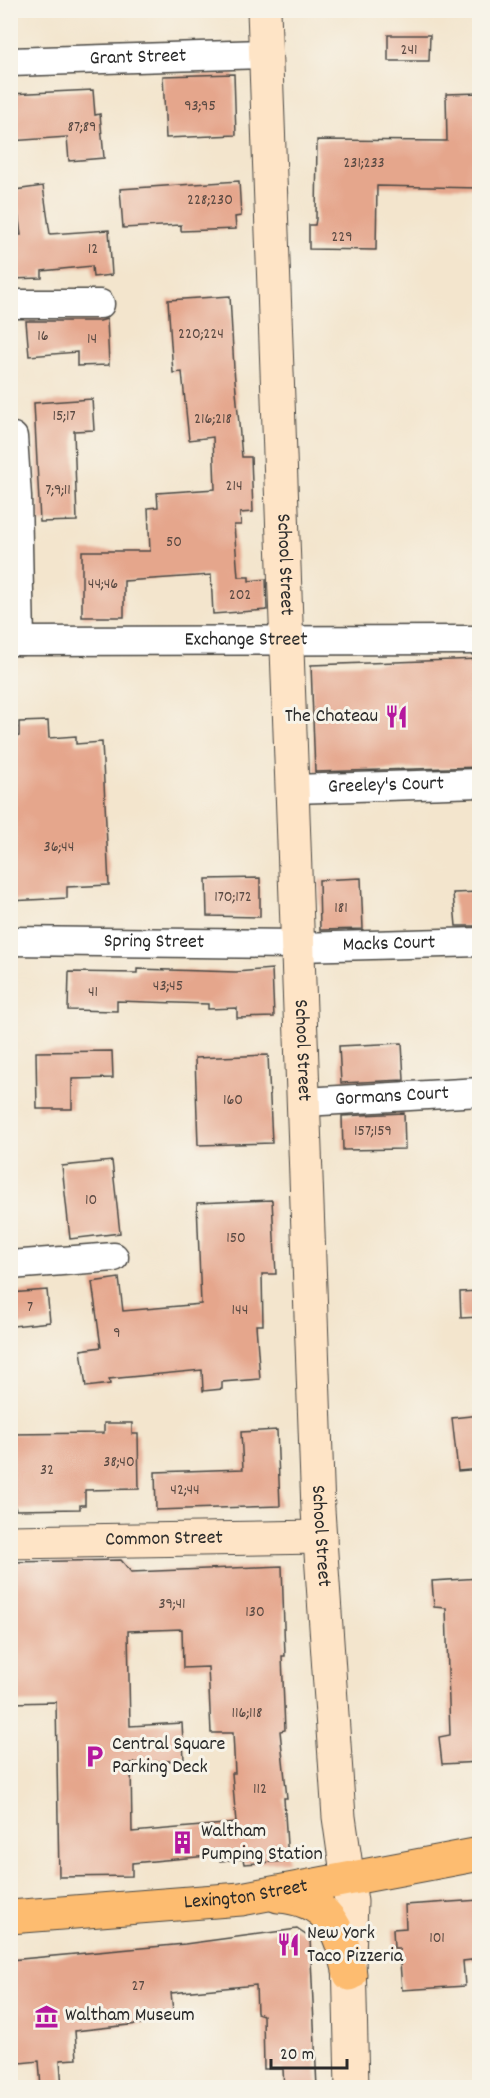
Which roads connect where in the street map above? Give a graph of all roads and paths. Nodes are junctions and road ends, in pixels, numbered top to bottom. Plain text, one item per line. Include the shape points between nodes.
1 (264, 10) edge
2 (265, 54) junction
3 (10, 62) edge
4 (10, 304) edge
5 (100, 304) dead end
6 (13, 437) dead end
7 (288, 640) junction
8 (480, 640) edge
9 (15, 641) edge
10 (480, 783) edge
11 (293, 789) junction
12 (10, 941) edge
13 (480, 942) edge
14 (299, 946) junction
15 (480, 1092) edge
16 (304, 1102) junction
17 (114, 1257) dead end
18 (10, 1265) edge
19 (320, 1537) junction
20 (10, 1542) edge
21 (480, 1854) edge
22 (349, 1878) junction
23 (261, 1896) junction
24 (10, 1917) edge
25 (350, 1974) junction
26 (352, 2088) edge

1 - 2 street, School Street
2 - 3 street, Grant Street
2 - 7 street, School Street
4 - 5 street
6 - 9 street via 17,498
7 - 8 street, Exchange Street
7 - 9 street, Exchange Street
7 - 11 street, School Street
10 - 11 street, Greeley's Court
11 - 14 street, School Street
12 - 14 street, Spring Street
13 - 14 street, Macks Court
14 - 16 street, School Street
15 - 16 street, Gormans Court
16 - 19 street, School Street
17 - 18 street
19 - 20 street, Common Street
19 - 22 street, School Street via 339,1817
21 - 22 main road, Lexington Street
22 - 23 main road, Lexington Street
22 - 25 street, School Street
23 - 24 main road, Lexington Street
23 - 25 main road via 303,1900 324,1912 339,1936
25 - 26 street, School Street

